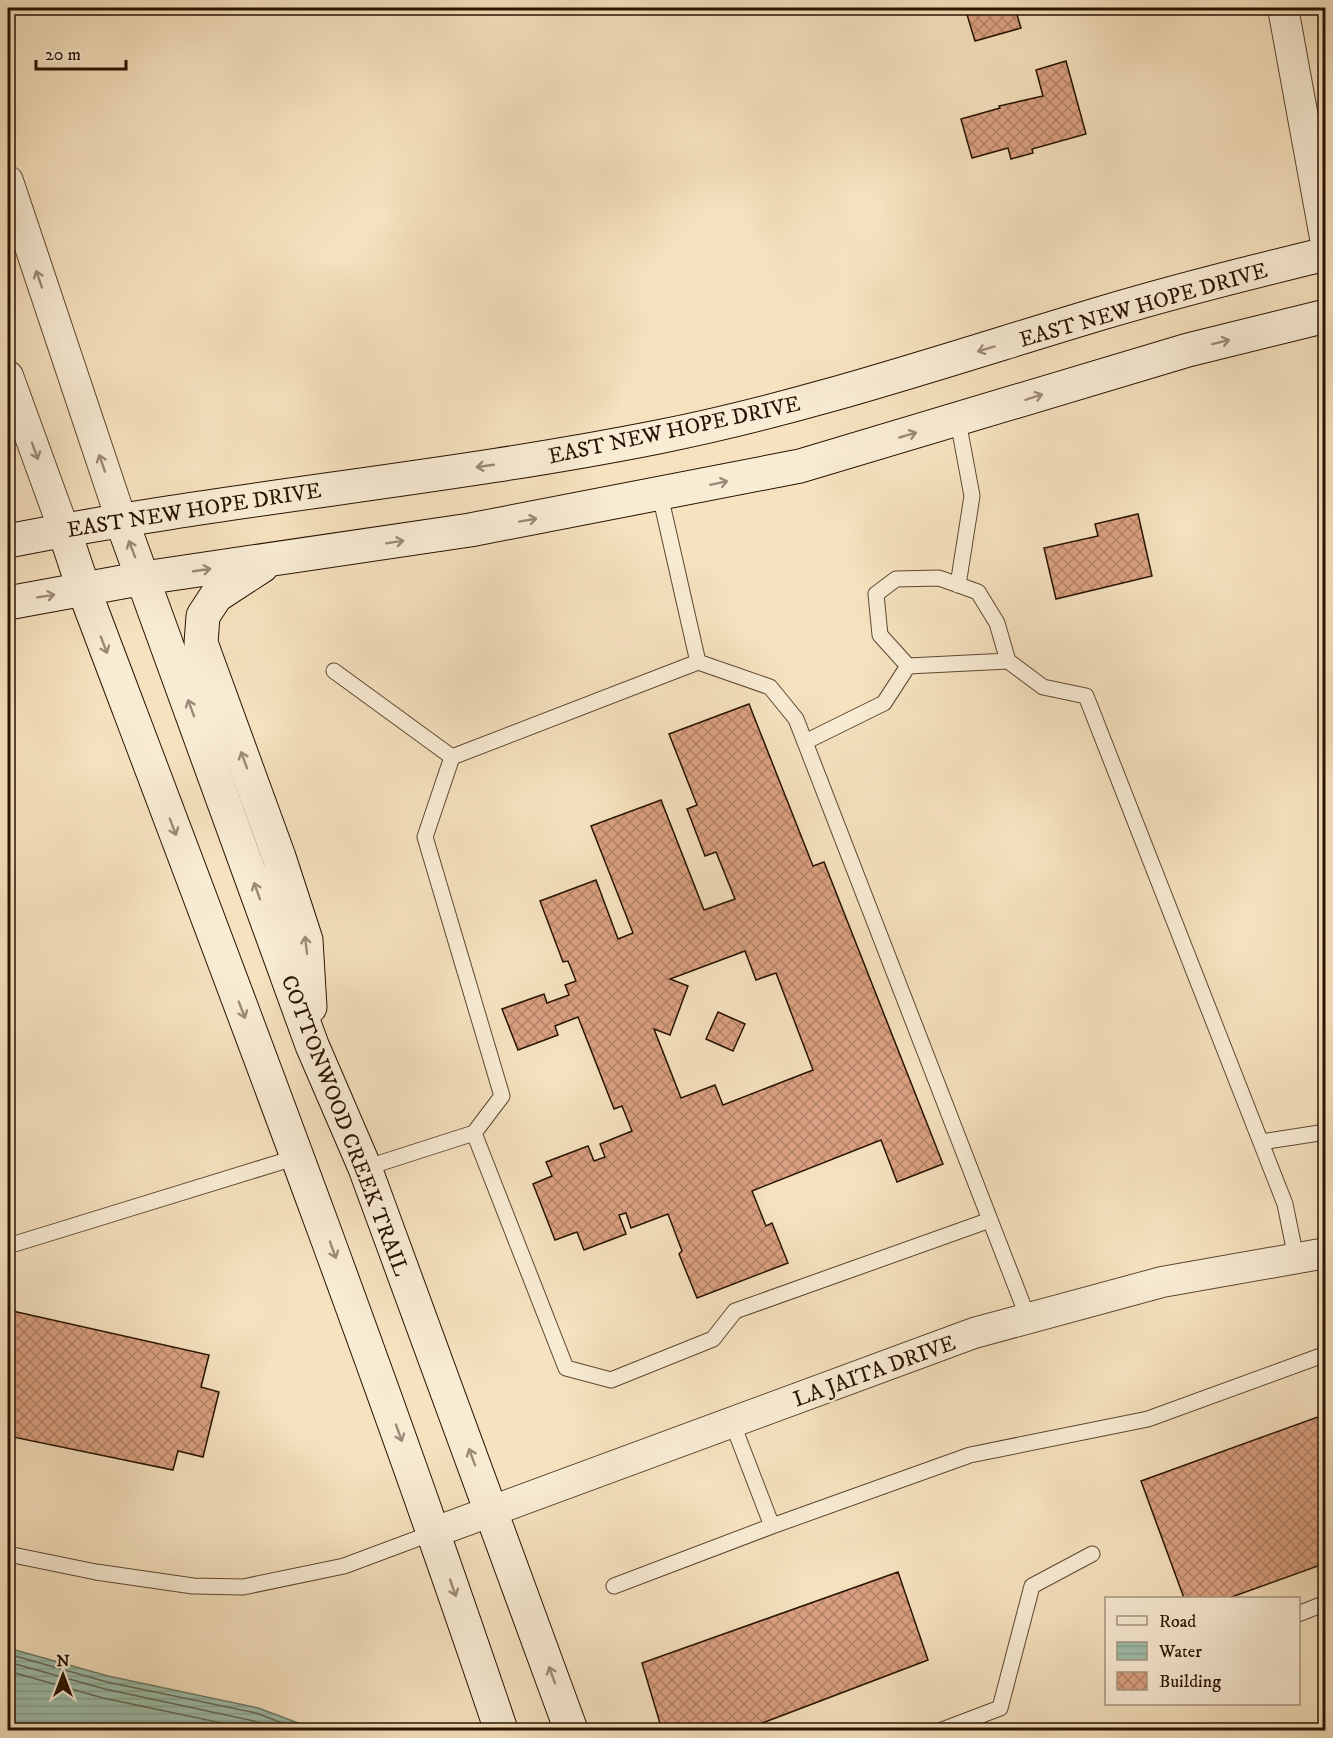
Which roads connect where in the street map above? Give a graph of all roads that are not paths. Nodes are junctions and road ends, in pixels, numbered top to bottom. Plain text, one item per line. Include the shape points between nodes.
1 (1283, 8) edge
2 (8, 181) edge
3 (1326, 243) edge
4 (1326, 254) edge
5 (1326, 316) edge
6 (8, 376) edge
7 (958, 421) junction
8 (660, 495) junction
9 (121, 519) junction
10 (64, 530) junction
11 (8, 541) edge
12 (268, 561) junction
13 (144, 578) junction
14 (958, 585) junction
15 (84, 590) junction
16 (8, 603) edge
17 (1008, 661) junction
18 (698, 662) junction
19 (908, 666) junction
20 (334, 672) dead end
21 (805, 742) junction
22 (452, 758) junction
23 (312, 1045) junction
24 (1326, 1132) edge
25 (474, 1133) junction
26 (1261, 1142) junction
27 (297, 1157) junction
28 (364, 1168) junction
29 (990, 1220) junction
30 (8, 1246) edge
31 (1326, 1253) edge
32 (1296, 1258) junction
33 (1028, 1318) junction
34 (1326, 1354) edge
35 (732, 1422) junction
36 (492, 1511) junction
37 (772, 1526) junction
38 (435, 1533) junction
39 (8, 1554) edge
40 (1092, 1554) dead end
41 (614, 1586) dead end
42 (1326, 1603) edge
43 (1300, 1614) edge
44 (501, 1731) edge
45 (572, 1731) edge
46 (942, 1731) edge

1 - 3 street
9 -> 2 street
4 -> 9 street, EAST NEW HOPE DRIVE via 1147,300 885,381 658,437
7 -> 5 street via 1188,350
6 -> 10 street
8 -> 7 street via 800,466
7 - 14 lane via 972,496
12 -> 8 street
8 - 18 lane
9 - 10 street, EAST NEW HOPE DRIVE
13 -> 9 street, COTTONWOOD CREEK TRAIL
10 - 11 street, EAST NEW HOPE DRIVE
10 - 15 street
13 -> 12 street
23 -> 12 street via 306,940 201,643 203,616 216,596
13 - 15 street
23 -> 13 street, COTTONWOOD CREEK TRAIL
14 - 17 lane via 978,592 997,623
14 - 19 lane via 939,578 896,579 876,594 880,635
16 -> 15 street
15 -> 27 street
17 - 19 lane
17 - 26 lane via 1043,687 1086,696
18 - 21 lane via 770,687 796,719
18 - 22 lane
19 - 21 lane via 884,703
20 - 22 lane
21 - 29 lane
22 - 25 lane via 425,837 502,1096
23 - 28 street, COTTONWOOD CREEK TRAIL
24 - 26 lane
25 - 28 lane
25 - 29 lane via 566,1368 611,1380 713,1339 735,1311
26 - 32 lane via 1285,1204
27 - 30 lane
27 -> 38 street
36 -> 28 street, COTTONWOOD CREEK TRAIL
29 - 33 lane
31 - 32 street, LA JAITA DRIVE
32 - 33 street, LA JAITA DRIVE via 1162,1282
33 - 35 street, LA JAITA DRIVE via 974,1333
34 - 37 lane via 1148,1419 970,1455
35 - 36 street, LA JAITA DRIVE
35 - 37 lane
36 - 38 street, LA JAITA DRIVE
45 -> 36 street, COTTONWOOD CREEK TRAIL
37 - 41 lane
38 - 39 lane via 344,1566 243,1587 183,1585
38 -> 44 street
40 - 46 lane via 1032,1586 1000,1708
42 - 43 lane

